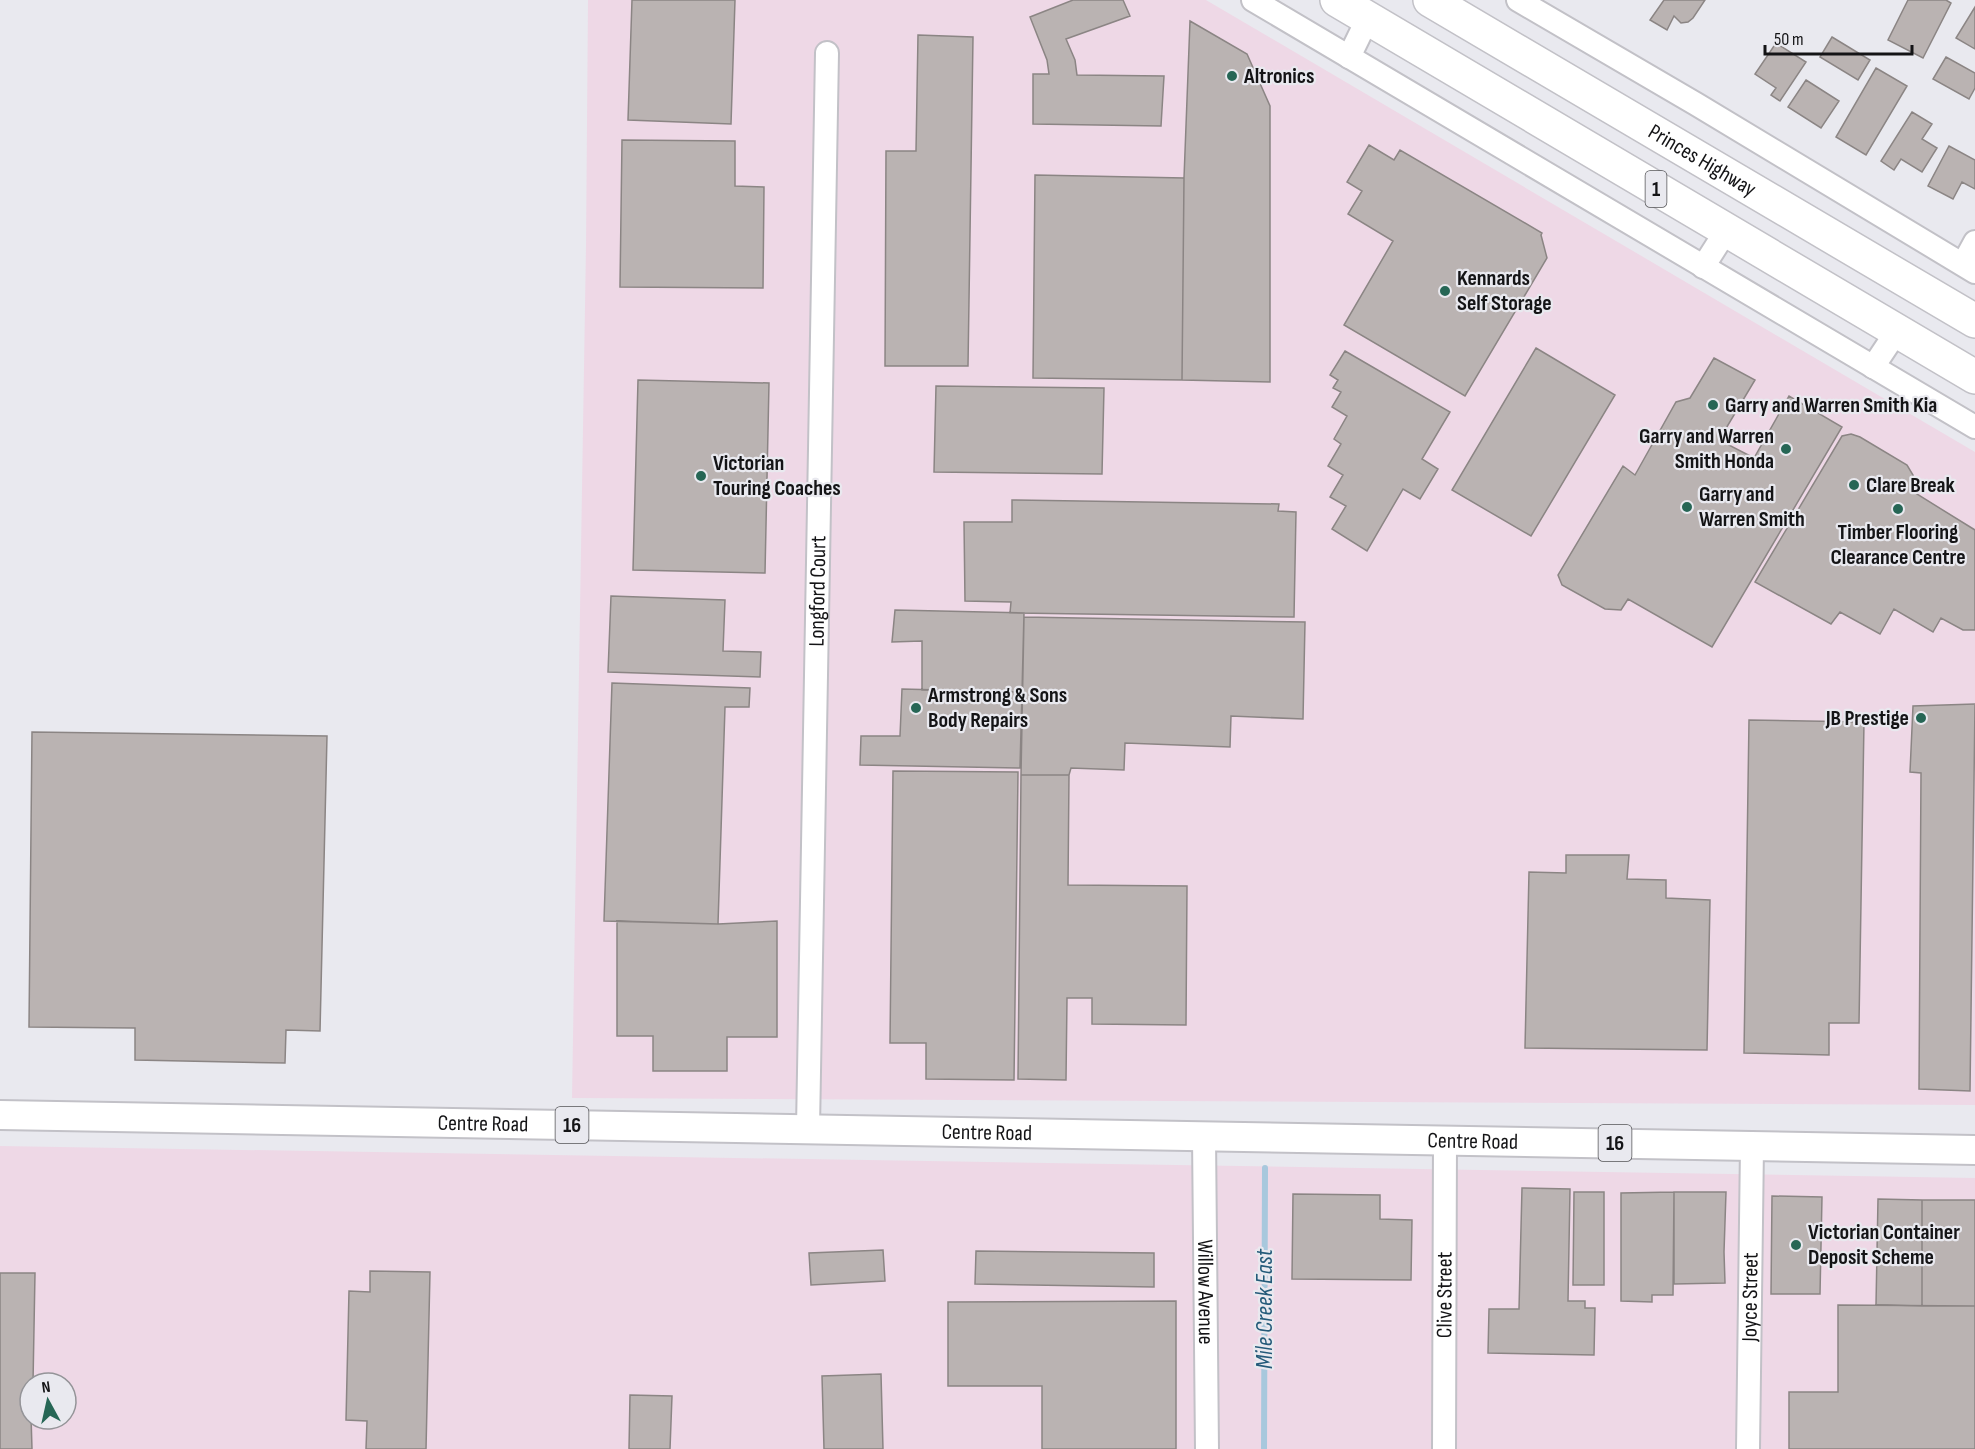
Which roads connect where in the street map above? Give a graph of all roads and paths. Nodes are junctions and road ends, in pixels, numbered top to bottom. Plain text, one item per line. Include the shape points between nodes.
1 (1253, 0) edge
2 (1337, 0) edge
3 (1430, 0) edge
4 (1518, 0) edge
5 (1368, 18) junction
6 (827, 53) dead end
7 (1349, 57) junction
8 (1726, 231) junction
9 (1975, 242) edge
10 (1703, 267) junction
11 (1969, 268) edge
12 (1975, 321) edge
13 (1897, 331) junction
14 (1873, 367) junction
15 (1975, 377) edge
16 (1975, 427) edge
17 (0, 1115) edge
18 (808, 1128) junction
19 (1204, 1136) junction
20 (1445, 1140) junction
21 (1752, 1146) junction
22 (1975, 1150) edge
23 (1207, 1449) edge
24 (1444, 1449) edge
25 (1748, 1449) edge

1 - 7 street
2 - 5 highway, 1
3 - 12 highway, Princes Highway / 1
4 - 11 street, Princes Highway
5 - 7 street
5 - 8 highway, 1
6 - 18 street, Longford Court
7 - 10 street
8 - 10 street
8 - 13 highway, 1
9 - 11 street
10 - 14 street
13 - 14 street
13 - 15 highway, 1
14 - 16 street
17 - 18 main road, Centre Road / 16
18 - 19 main road, Centre Road / 16
19 - 20 main road, Centre Road / 16
19 - 23 street, Willow Avenue
20 - 21 main road, Centre Road / 16
20 - 24 street, Clive Street
21 - 22 main road, Centre Road / 16
21 - 25 street, Joyce Street

